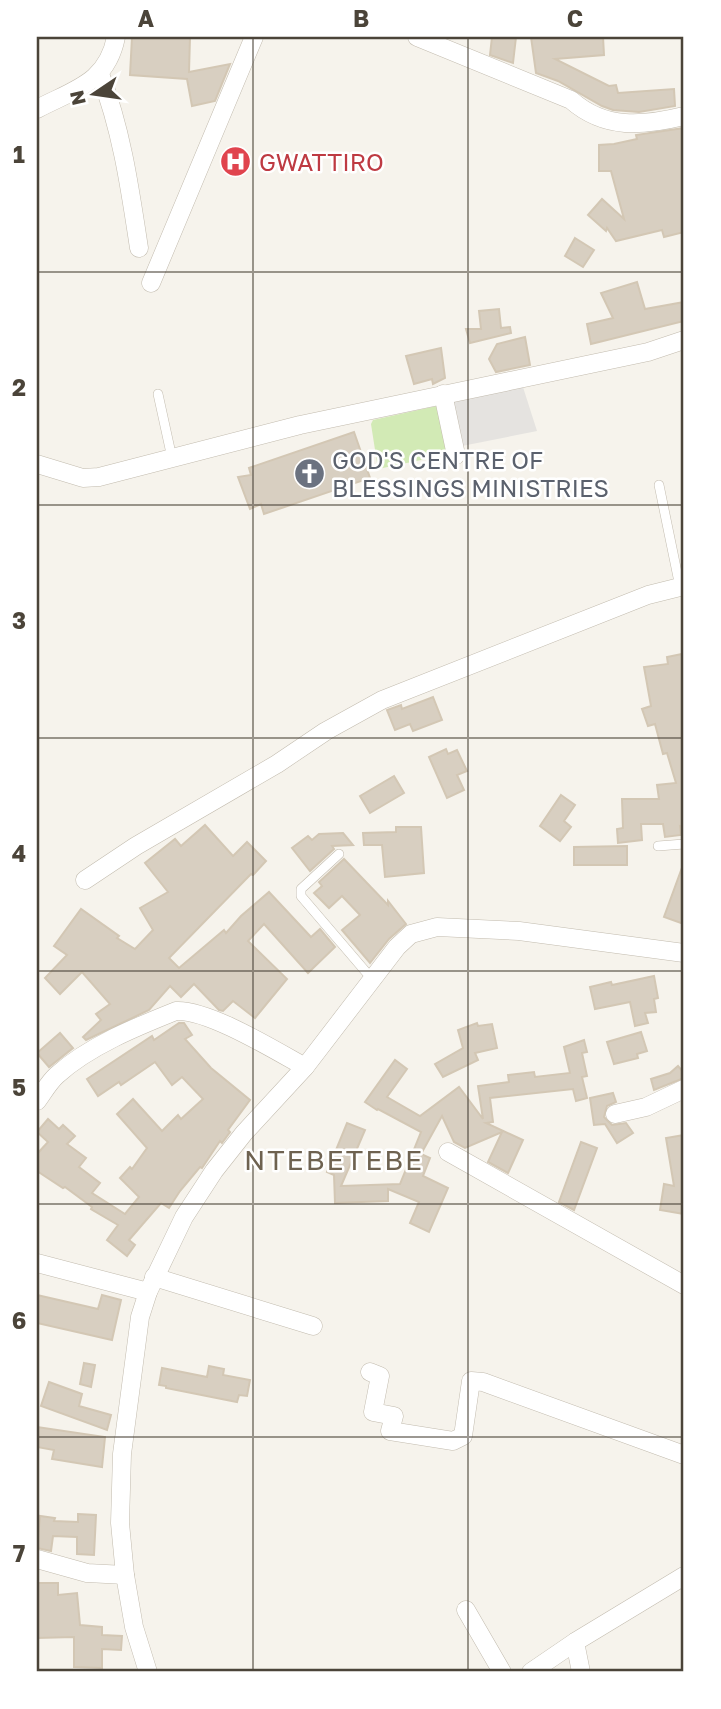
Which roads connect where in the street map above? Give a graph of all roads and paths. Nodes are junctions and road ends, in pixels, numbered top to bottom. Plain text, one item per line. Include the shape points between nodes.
1 (116, 37) edge
2 (254, 37) edge
3 (417, 37) edge
4 (100, 74) junction
5 (37, 109) edge
6 (684, 116) edge
7 (139, 248) dead end
8 (151, 283) dead end
9 (684, 340) edge
10 (158, 394) dead end
11 (443, 394) junction
12 (456, 455) dead end
13 (172, 458) junction
14 (37, 464) edge
15 (659, 485) dead end
16 (682, 587) edge
17 (684, 844) edge
18 (659, 846) dead end
19 (339, 854) dead end
20 (85, 880) dead end
21 (684, 953) edge
22 (372, 979) junction
23 (305, 1067) junction
24 (684, 1089) edge
25 (37, 1101) edge
26 (615, 1114) dead end
27 (448, 1152) dead end
28 (37, 1263) edge
29 (151, 1285) junction
30 (684, 1285) edge
31 (313, 1326) dead end
32 (370, 1372) dead end
33 (684, 1455) edge
34 (37, 1559) edge
35 (125, 1575) junction
36 (684, 1576) edge
37 (466, 1610) dead end
38 (575, 1642) junction
39 (148, 1672) edge
40 (502, 1672) edge
41 (531, 1672) edge
42 (581, 1672) edge

1 - 4 street
2 - 8 street
3 - 6 street via 570,100 585,113 605,120 655,123
4 - 5 street
4 - 7 street via 125,155
9 - 11 street via 648,352
10 - 13 lane
11 - 12 street
11 - 13 street
13 - 14 street via 83,478
15 - 16 lane
16 - 20 street via 648,595 382,700
17 - 18 lane
19 - 22 lane via 301,889 301,896
21 - 22 street via 519,931 437,927 411,934
22 - 23 street
23 - 25 street via 203,1015 176,1011 68,1065
23 - 29 street via 214,1171 184,1217
24 - 26 street via 646,1107
27 - 30 street
28 - 29 street
29 - 31 street
29 - 35 street via 140,1317 122,1454 120,1523
32 - 33 street via 380,1376 373,1412 394,1416 390,1431 453,1440 463,1436 471,1381
34 - 35 street via 87,1573
35 - 39 street
36 - 38 street
37 - 40 street
38 - 41 street
38 - 42 street

